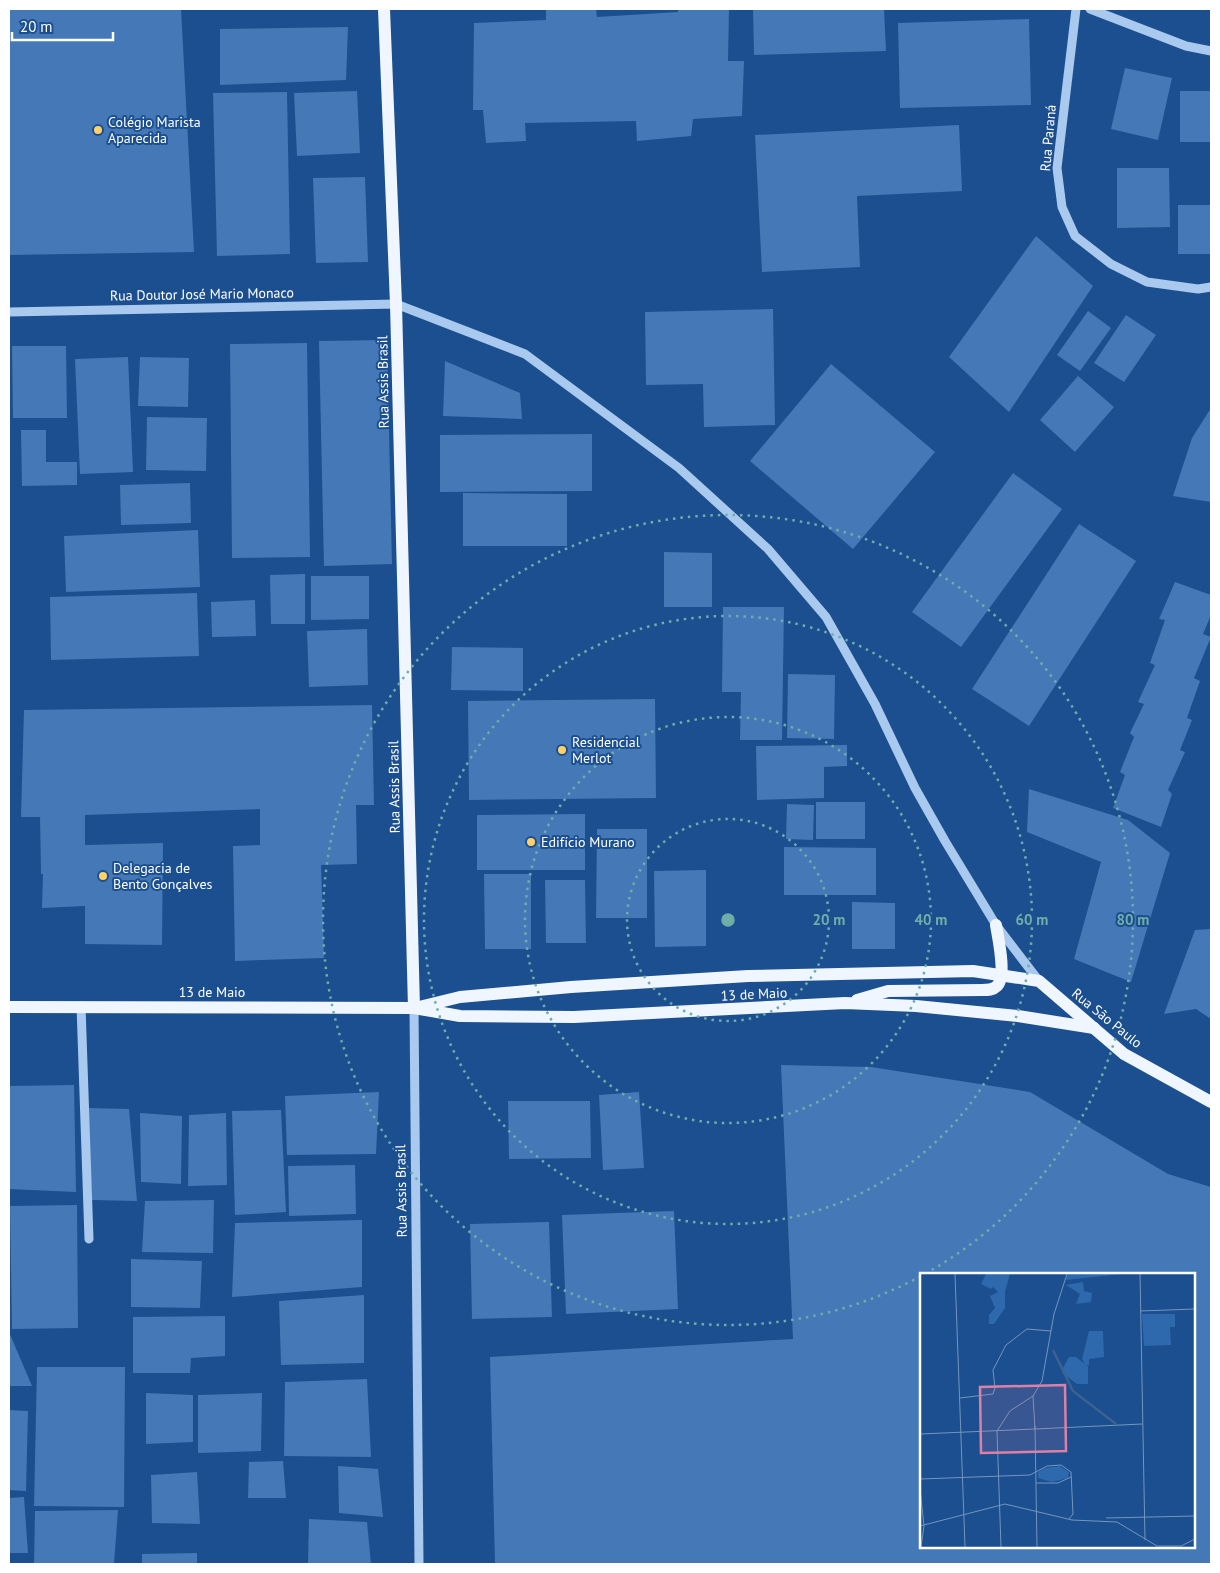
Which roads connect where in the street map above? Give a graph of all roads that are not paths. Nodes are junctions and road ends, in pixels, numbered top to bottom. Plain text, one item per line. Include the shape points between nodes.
1 (384, 9) edge
2 (1076, 9) edge
3 (1090, 9) edge
4 (1211, 51) edge
5 (1211, 287) edge
6 (396, 304) junction
7 (9, 312) edge
8 (996, 925) junction
9 (1002, 975) junction
10 (1039, 981) junction
11 (845, 1003) junction
12 (81, 1006) junction
13 (9, 1007) edge
14 (414, 1008) junction
15 (1094, 1028) junction
16 (1211, 1102) edge
17 (89, 1239) dead end
18 (419, 1564) edge

1 - 6 main road, Rua Assis Brasil
2 - 5 street, Rua Paraná via 1057,168 1062,207 1075,236 1110,264 1147,282 1198,289
3 - 4 street via 1186,46
6 - 7 street, Rua Doutor José Mario Monaco
6 - 8 street via 525,354 679,468 768,549 826,617 875,704 928,811
6 - 14 main road, Rua Assis Brasil
8 - 9 main road
8 - 10 street
9 - 10 main road, 13 de Maio
9 - 11 main road via 997,987 990,990 888,991
9 - 14 main road, 13 de Maio via 973,971 748,976 460,997
10 - 15 main road, Rua São Paulo
11 - 14 main road, 13 de Maio via 574,1017 460,1016
11 - 15 main road, 13 de Maio via 1018,1016
12 - 13 main road, 13 de Maio
12 - 14 main road, 13 de Maio
12 - 17 street
14 - 18 street, Rua Assis Brasil
15 - 16 main road, Rua São Paulo via 1124,1054

